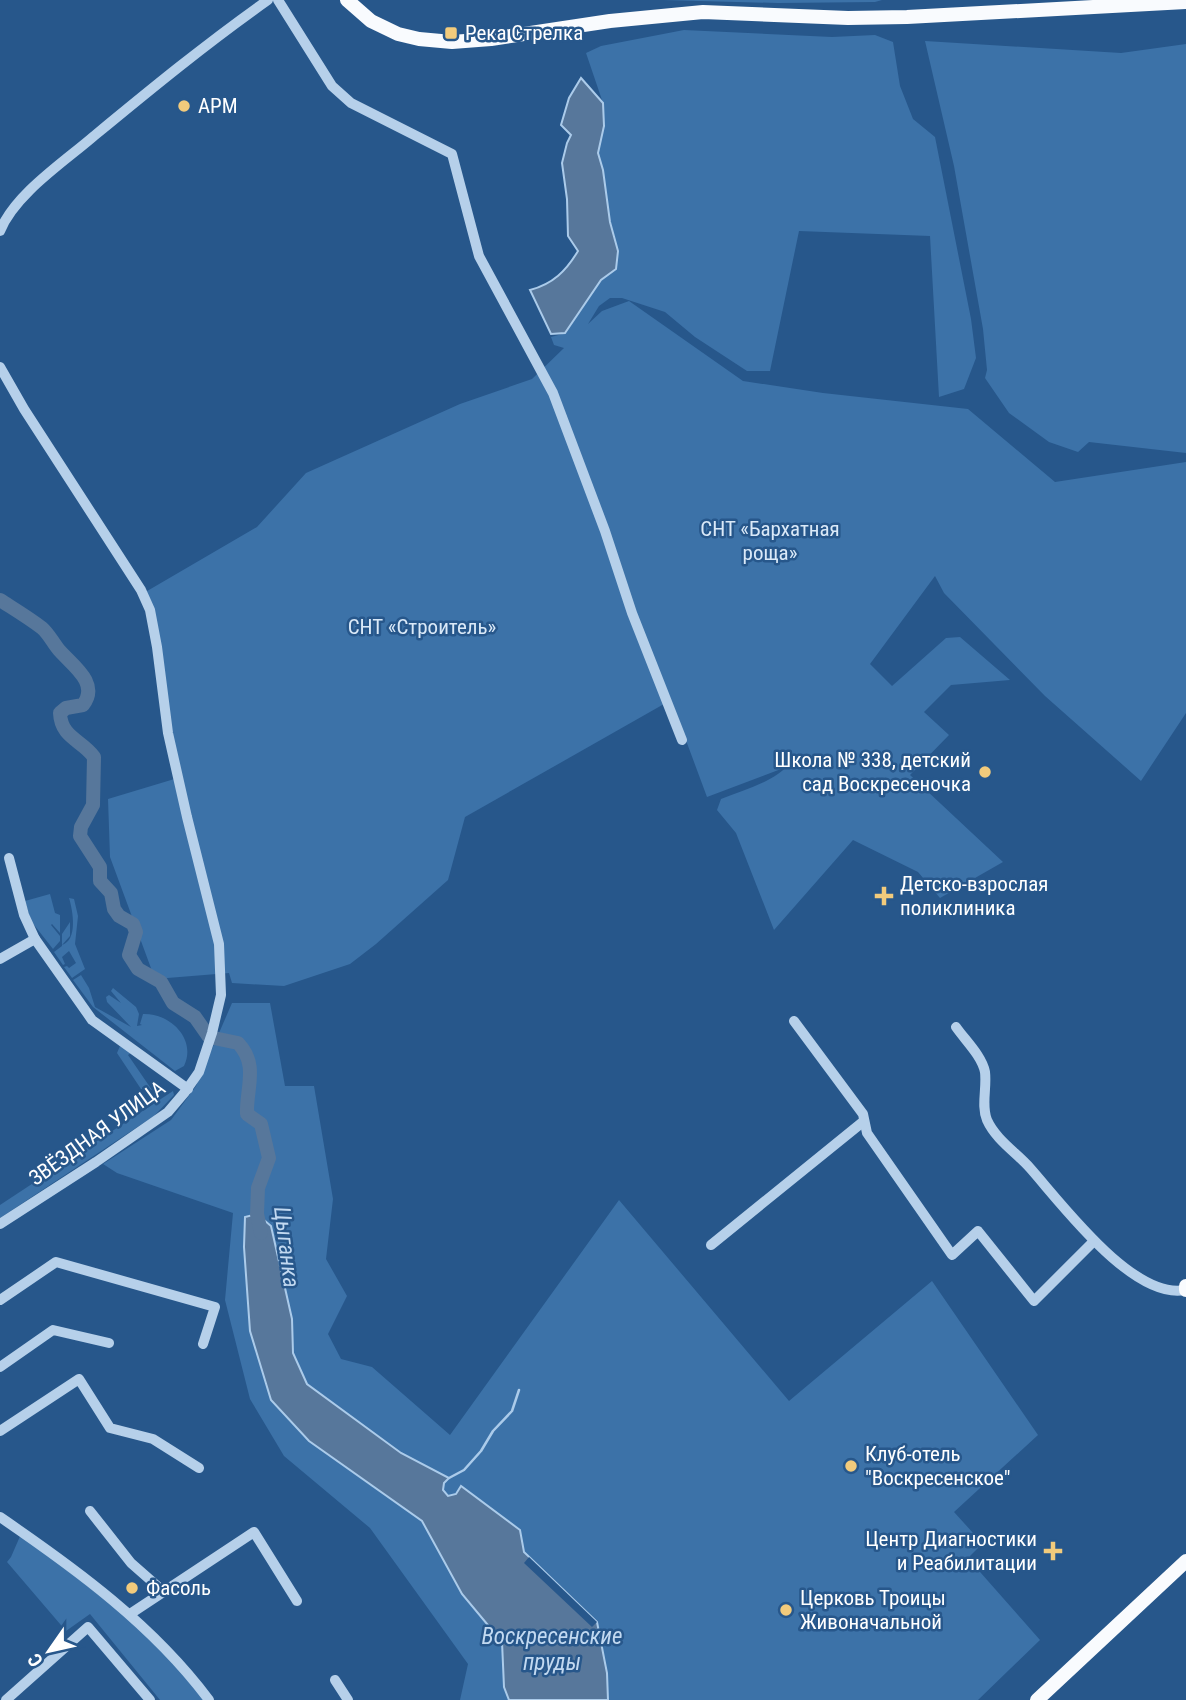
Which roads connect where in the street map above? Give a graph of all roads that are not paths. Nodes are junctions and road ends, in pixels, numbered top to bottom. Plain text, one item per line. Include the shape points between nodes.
1 (268, 0) edge
2 (278, 0) edge
3 (346, 0) edge
4 (1186, 2) edge
5 (0, 231) edge
6 (0, 367) edge
7 (682, 740) dead end
8 (9, 858) dead end
9 (35, 939) junction
10 (0, 959) edge
11 (794, 1021) dead end
12 (956, 1027) dead end
13 (188, 1089) junction
14 (864, 1121) junction
15 (0, 1224) edge
16 (1094, 1241) junction
17 (711, 1245) dead end
18 (1186, 1289) edge
19 (0, 1300) edge
20 (109, 1343) dead end
21 (203, 1343) dead end
22 (0, 1367) edge
23 (0, 1431) edge
24 (199, 1468) dead end
25 (90, 1511) dead end
26 (0, 1517) edge
27 (1186, 1561) edge
28 (164, 1592) junction
29 (297, 1601) dead end
30 (130, 1614) junction
31 (335, 1680) dead end
32 (6, 1700) edge
33 (150, 1700) edge
34 (209, 1700) edge
35 (348, 1700) edge
36 (1037, 1700) edge

1 - 5 street via 197,51 54,169 24,197
2 - 7 street via 332,86 351,103 452,154 479,256 553,393
3 - 4 main road via 371,21 398,34 452,42 703,12 871,18
6 - 13 street, ЗВЁЗДНАЯ УЛИЦА via 150,610 168,733 219,944 221,995 204,1061
8 - 9 street
9 - 10 street
9 - 13 street via 92,1020
11 - 14 street
12 - 16 street via 983,1065 985,1110 992,1127
13 - 15 street, ЗВЁЗДНАЯ УЛИЦА via 168,1112
14 - 16 street via 867,1133 953,1255 978,1231 1034,1301
14 - 17 street
16 - 18 street via 1125,1269 1149,1282 1173,1292
19 - 21 street via 56,1262 215,1307
20 - 22 street via 53,1330
23 - 24 street via 79,1379 110,1429 153,1439
25 - 28 street via 131,1563
26 - 30 street
27 - 36 main road
28 - 29 street via 254,1532
28 - 30 street
30 - 34 street
31 - 35 street
32 - 33 street via 88,1627

